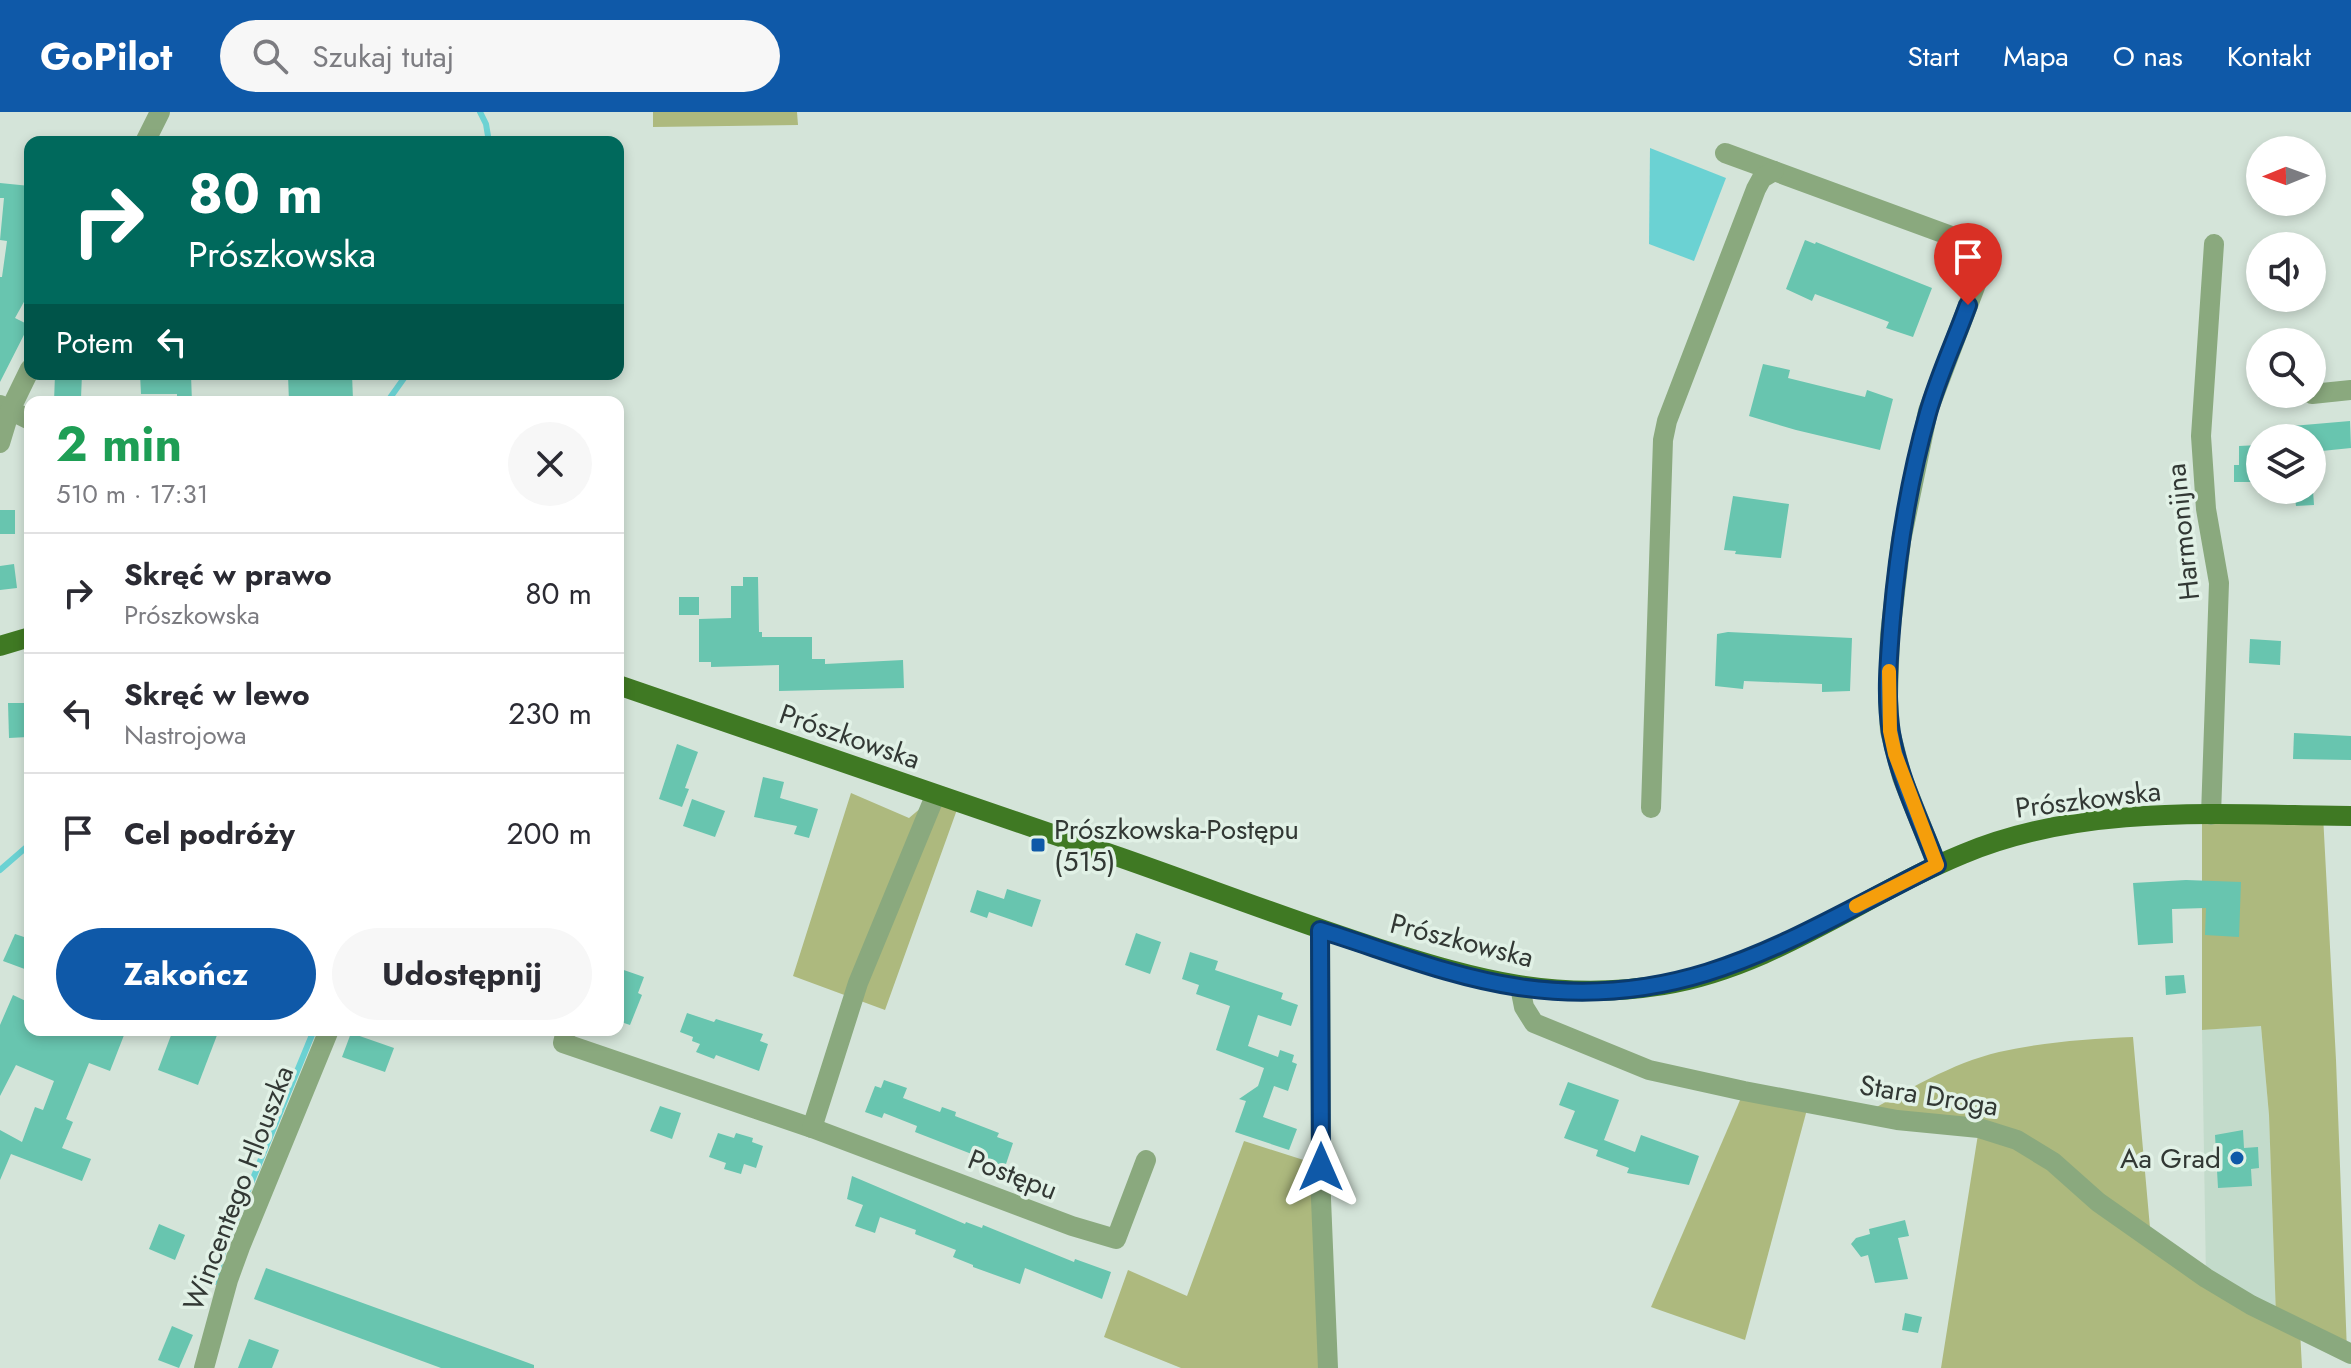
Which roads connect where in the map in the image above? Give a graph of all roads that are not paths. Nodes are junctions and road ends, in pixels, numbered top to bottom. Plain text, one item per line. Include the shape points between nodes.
1 (160, 112) edge
2 (148, 136) edge
3 (1725, 153) dead end
4 (1774, 171) junction
5 (2214, 244) dead end
6 (24, 378) edge
7 (2351, 390) edge
8 (2326, 392) edge
9 (5, 407) edge
10 (24, 417) edge
11 (0, 443) edge
12 (24, 639) edge
13 (0, 646) edge
14 (624, 687) edge
15 (935, 796) junction
16 (1651, 808) dead end
17 (2211, 815) junction
18 (2351, 816) edge
19 (1937, 865) junction
20 (1320, 930) junction
21 (1520, 987) junction
22 (327, 1036) edge
23 (565, 1036) edge
24 (812, 1128) junction
25 (1146, 1160) dead end
26 (2351, 1354) edge
27 (204, 1368) edge
28 (1328, 1368) edge

1 - 2 street
3 - 4 street
4 - 16 street via 1756,189 1663,440
4 - 19 street via 1989,250 1928,411 1901,541 1892,620 1890,731
5 - 17 street, Harmonijna via 2201,436 2219,583
6 - 9 street
7 - 8 street
9 - 10 street
9 - 11 street
12 - 13 main road
14 - 15 main road, Prószkowska
15 - 20 main road, Prószkowska
15 - 24 street via 858,983
17 - 18 main road, Prószkowska
17 - 19 main road, Prószkowska via 2047,828
19 - 21 main road, Prószkowska via 1800,937 1704,975 1623,990
20 - 21 main road, Prószkowska via 1446,971
20 - 28 street
21 - 26 street, Stara Droga via 1534,1023 1649,1070 1897,1120 1979,1128 2017,1140 2206,1278
22 - 27 street, Wincentego Hlouszka via 228,1280
23 - 24 street, Postępu via 563,1043
24 - 25 street, Postępu via 1116,1239

